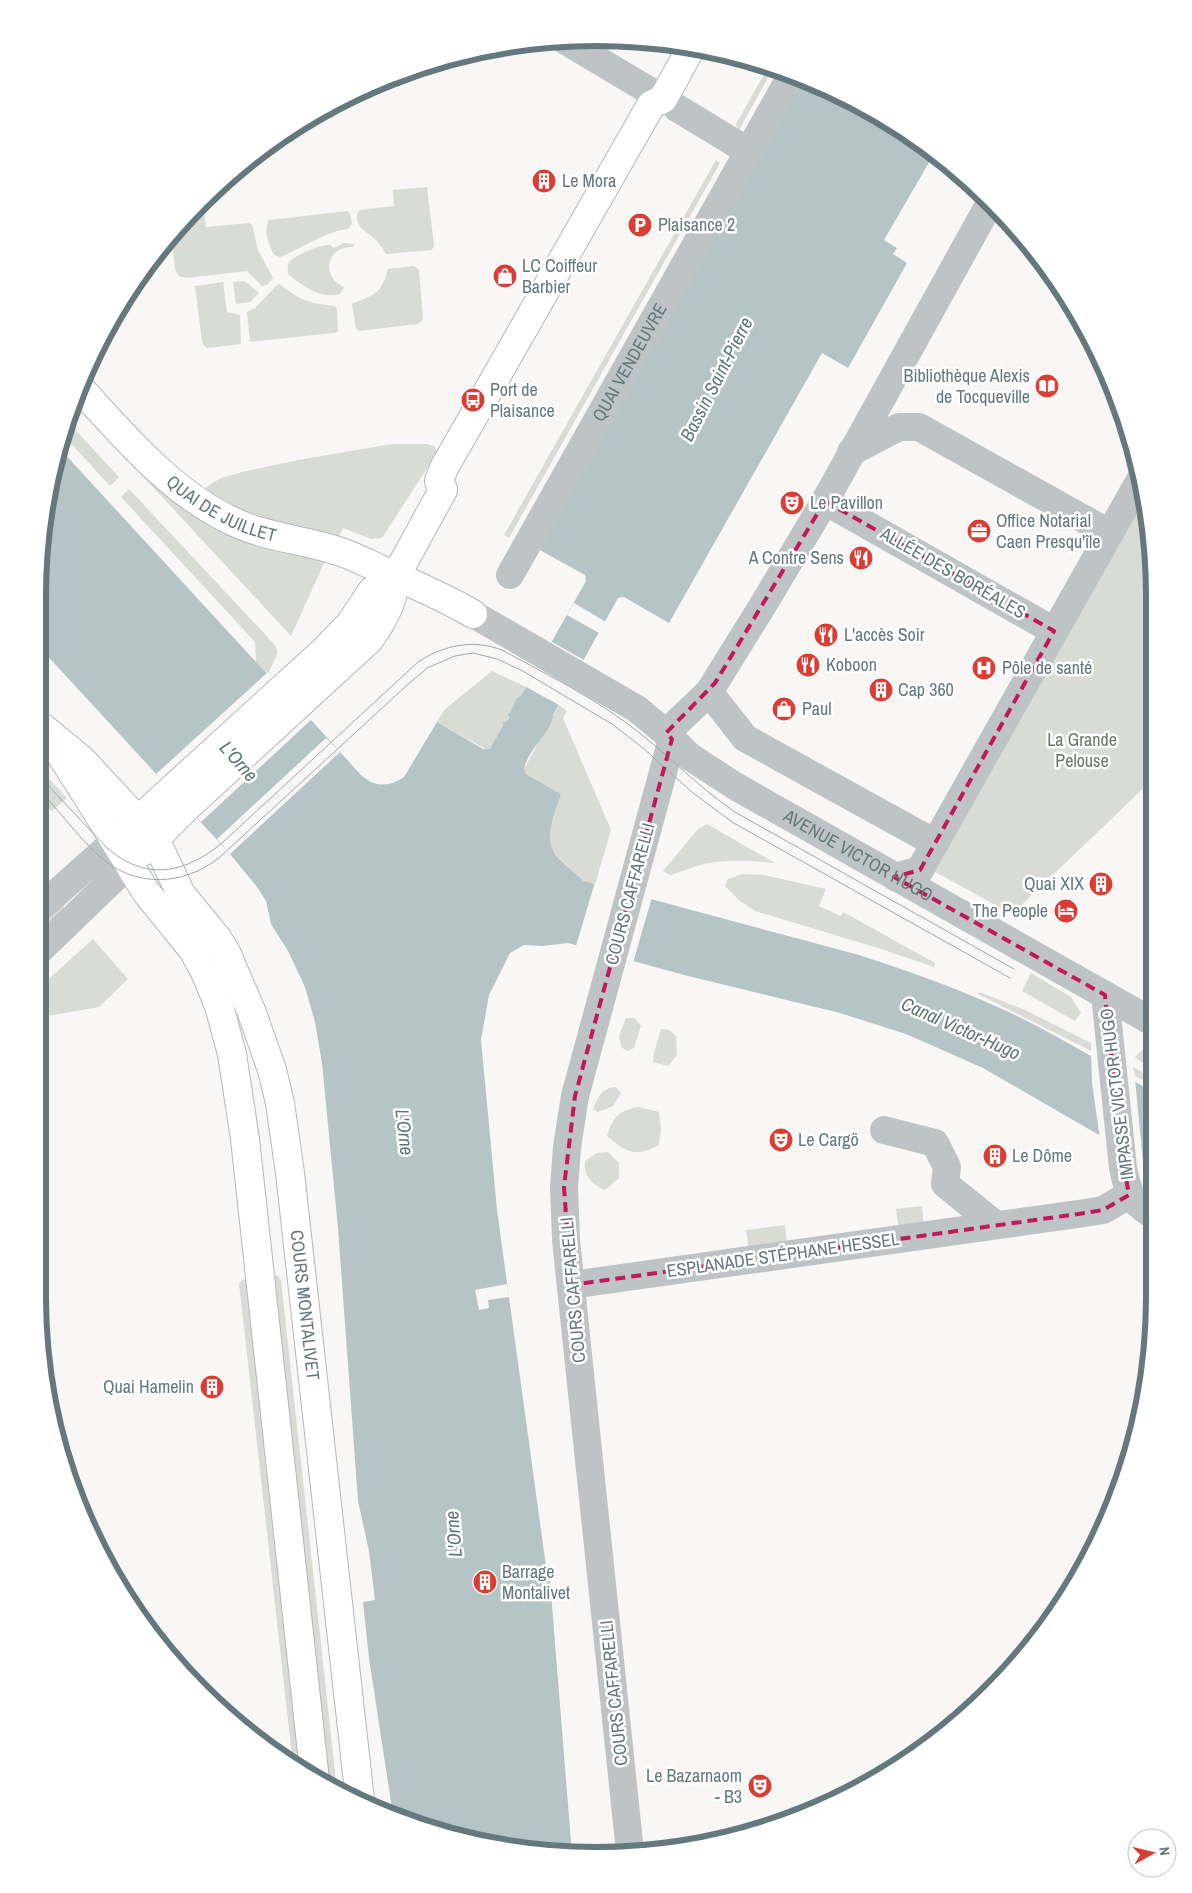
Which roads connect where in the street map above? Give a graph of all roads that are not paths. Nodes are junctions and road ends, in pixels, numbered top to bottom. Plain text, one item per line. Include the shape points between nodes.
1 (575, 47) edge
2 (689, 55) edge
3 (788, 81) edge
4 (670, 104) junction
5 (748, 151) junction
6 (987, 209) edge
7 (85, 394) edge
8 (852, 452) junction
9 (1135, 489) edge
10 (825, 501) junction
11 (1109, 533) junction
12 (510, 575) dead end
13 (396, 576) junction
14 (473, 614) joint
15 (1054, 631) junction
16 (709, 692) junction
17 (46, 730) edge
18 (669, 736) junction
19 (146, 830) junction
20 (935, 843) junction
21 (122, 853) junction
22 (907, 874) junction
23 (46, 903) edge
24 (46, 943) edge
25 (1105, 995) junction
26 (1146, 1018) edge
27 (884, 1130) dead end
28 (1129, 1195) junction
29 (1146, 1210) edge
30 (996, 1225) junction
31 (571, 1285) junction
32 (314, 1768) edge
33 (359, 1793) edge
34 (629, 1846) edge

1 - 4 street
2 - 4 main road
3 - 5 street, QUAI VENDEUVRE
4 - 5 street
4 - 13 main road via 651,105
5 - 12 street, QUAI VENDEUVRE
6 - 8 street
7 - 13 main road, QUAI DE JUILLET via 144,457 210,510 247,528 340,552
8 - 10 street
8 - 11 street via 899,427 920,427
9 - 11 street
10 - 15 street, ALLÉE DES BORÉALES
10 - 16 street
11 - 15 street
13 - 14 main road
13 - 19 main road via 395,591 388,608 368,640 291,697
14 - 18 street, AVENUE VICTOR HUGO via 637,709
15 - 20 street
16 - 18 street
16 - 20 street via 744,738
17 - 19 main road, COURS MONTALIVET via 82,760
17 - 21 main road
18 - 22 street, AVENUE VICTOR HUGO via 716,774
18 - 31 street, COURS CAFFARELLI via 575,1096 566,1147 564,1187
19 - 21 main road
19 - 33 main road, COURS MONTALIVET via 181,894 217,938 237,975 263,1041 280,1103 292,1182
20 - 22 street
21 - 23 street
21 - 24 street
21 - 32 main road via 146,892 200,961 219,1006 232,1054 245,1139
22 - 25 street, AVENUE VICTOR HUGO
25 - 26 street, AVENUE VICTOR HUGO
25 - 28 street, IMPASSE VICTOR HUGO via 1121,1150
27 - 30 street via 935,1143 946,1168 945,1184
28 - 29 street, IMPASSE VICTOR HUGO
28 - 30 street, ESPLANADE STÉPHANE HESSEL via 1103,1210
30 - 31 street, ESPLANADE STÉPHANE HESSEL
31 - 34 street, COURS CAFFARELLI

